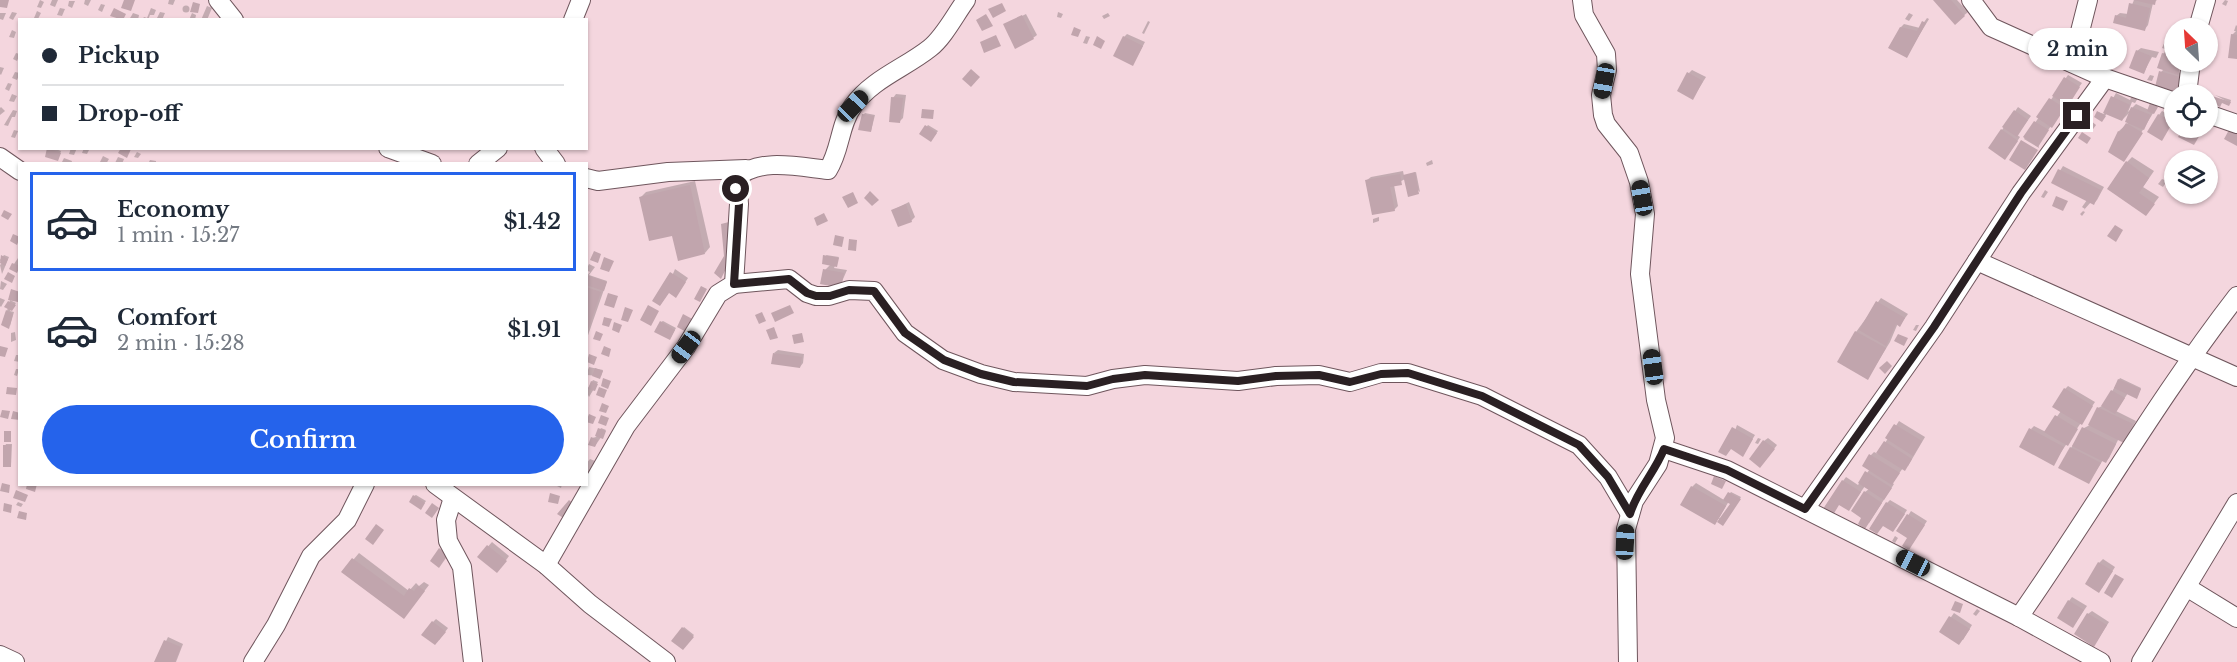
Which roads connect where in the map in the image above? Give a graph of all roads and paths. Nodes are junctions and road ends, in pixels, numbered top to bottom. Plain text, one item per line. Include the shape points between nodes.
1 (218, 0) edge
2 (581, 0) edge
3 (966, 0) edge
4 (1582, 0) edge
5 (1971, 0) edge
6 (2088, 0) edge
7 (2206, 0) edge
8 (232, 18) edge
9 (574, 18) edge
10 (2201, 18) edge
11 (2072, 63) junction
12 (2105, 78) junction
13 (2164, 98) edge
14 (2218, 117) edge
15 (2237, 124) edge
16 (394, 150) edge
17 (496, 150) edge
18 (0, 157) edge
19 (426, 162) edge
20 (480, 162) edge
21 (746, 169) junction
22 (18, 170) edge
23 (588, 178) edge
24 (1977, 261) junction
25 (734, 284) junction
26 (2237, 296) edge
27 (2191, 356) junction
28 (2237, 377) edge
29 (1664, 449) junction
30 (364, 486) edge
31 (438, 486) edge
32 (453, 498) junction
33 (2237, 503) edge
34 (1805, 509) junction
35 (1630, 514) junction
36 (546, 565) junction
37 (2188, 588) junction
38 (2019, 617) junction
39 (2237, 618) edge
40 (0, 655) edge
41 (15, 662) edge
42 (253, 662) edge
43 (473, 662) edge
44 (666, 662) edge
45 (1628, 662) edge
46 (2101, 662) edge
47 (2141, 662) edge

1 - 8 street
2 - 9 street
3 - 21 street via 932,47 869,89 853,106 828,170 787,165
4 - 29 street via 1584,15 1606,54 1603,115 1634,163 1645,214 1640,274
5 - 11 street via 1991,27
6 - 11 street
7 - 10 street
11 - 12 street
12 - 13 street
12 - 24 street
14 - 15 street
16 - 19 street
17 - 20 street
18 - 22 street
21 - 23 street via 668,172 598,181
21 - 25 street via 736,178 739,204
24 - 27 street
24 - 34 street
25 - 35 street via 789,279 816,296 849,290 874,291 905,333 944,360 1014,382 1087,386 1145,375 1238,381 1319,375 1350,382 1381,374 1408,373 1482,396 1579,445 1608,477
25 - 36 street via 718,294 686,347 626,426
26 - 27 street
27 - 28 street
27 - 38 street
29 - 34 street via 1727,470
29 - 35 street
30 - 42 street via 347,520 310,556
31 - 32 street
32 - 36 street
32 - 43 street via 446,520 448,540 462,567
33 - 37 street
34 - 38 street
35 - 45 street via 1625,554
36 - 44 street
37 - 39 street
37 - 47 street
38 - 46 street
40 - 41 street

